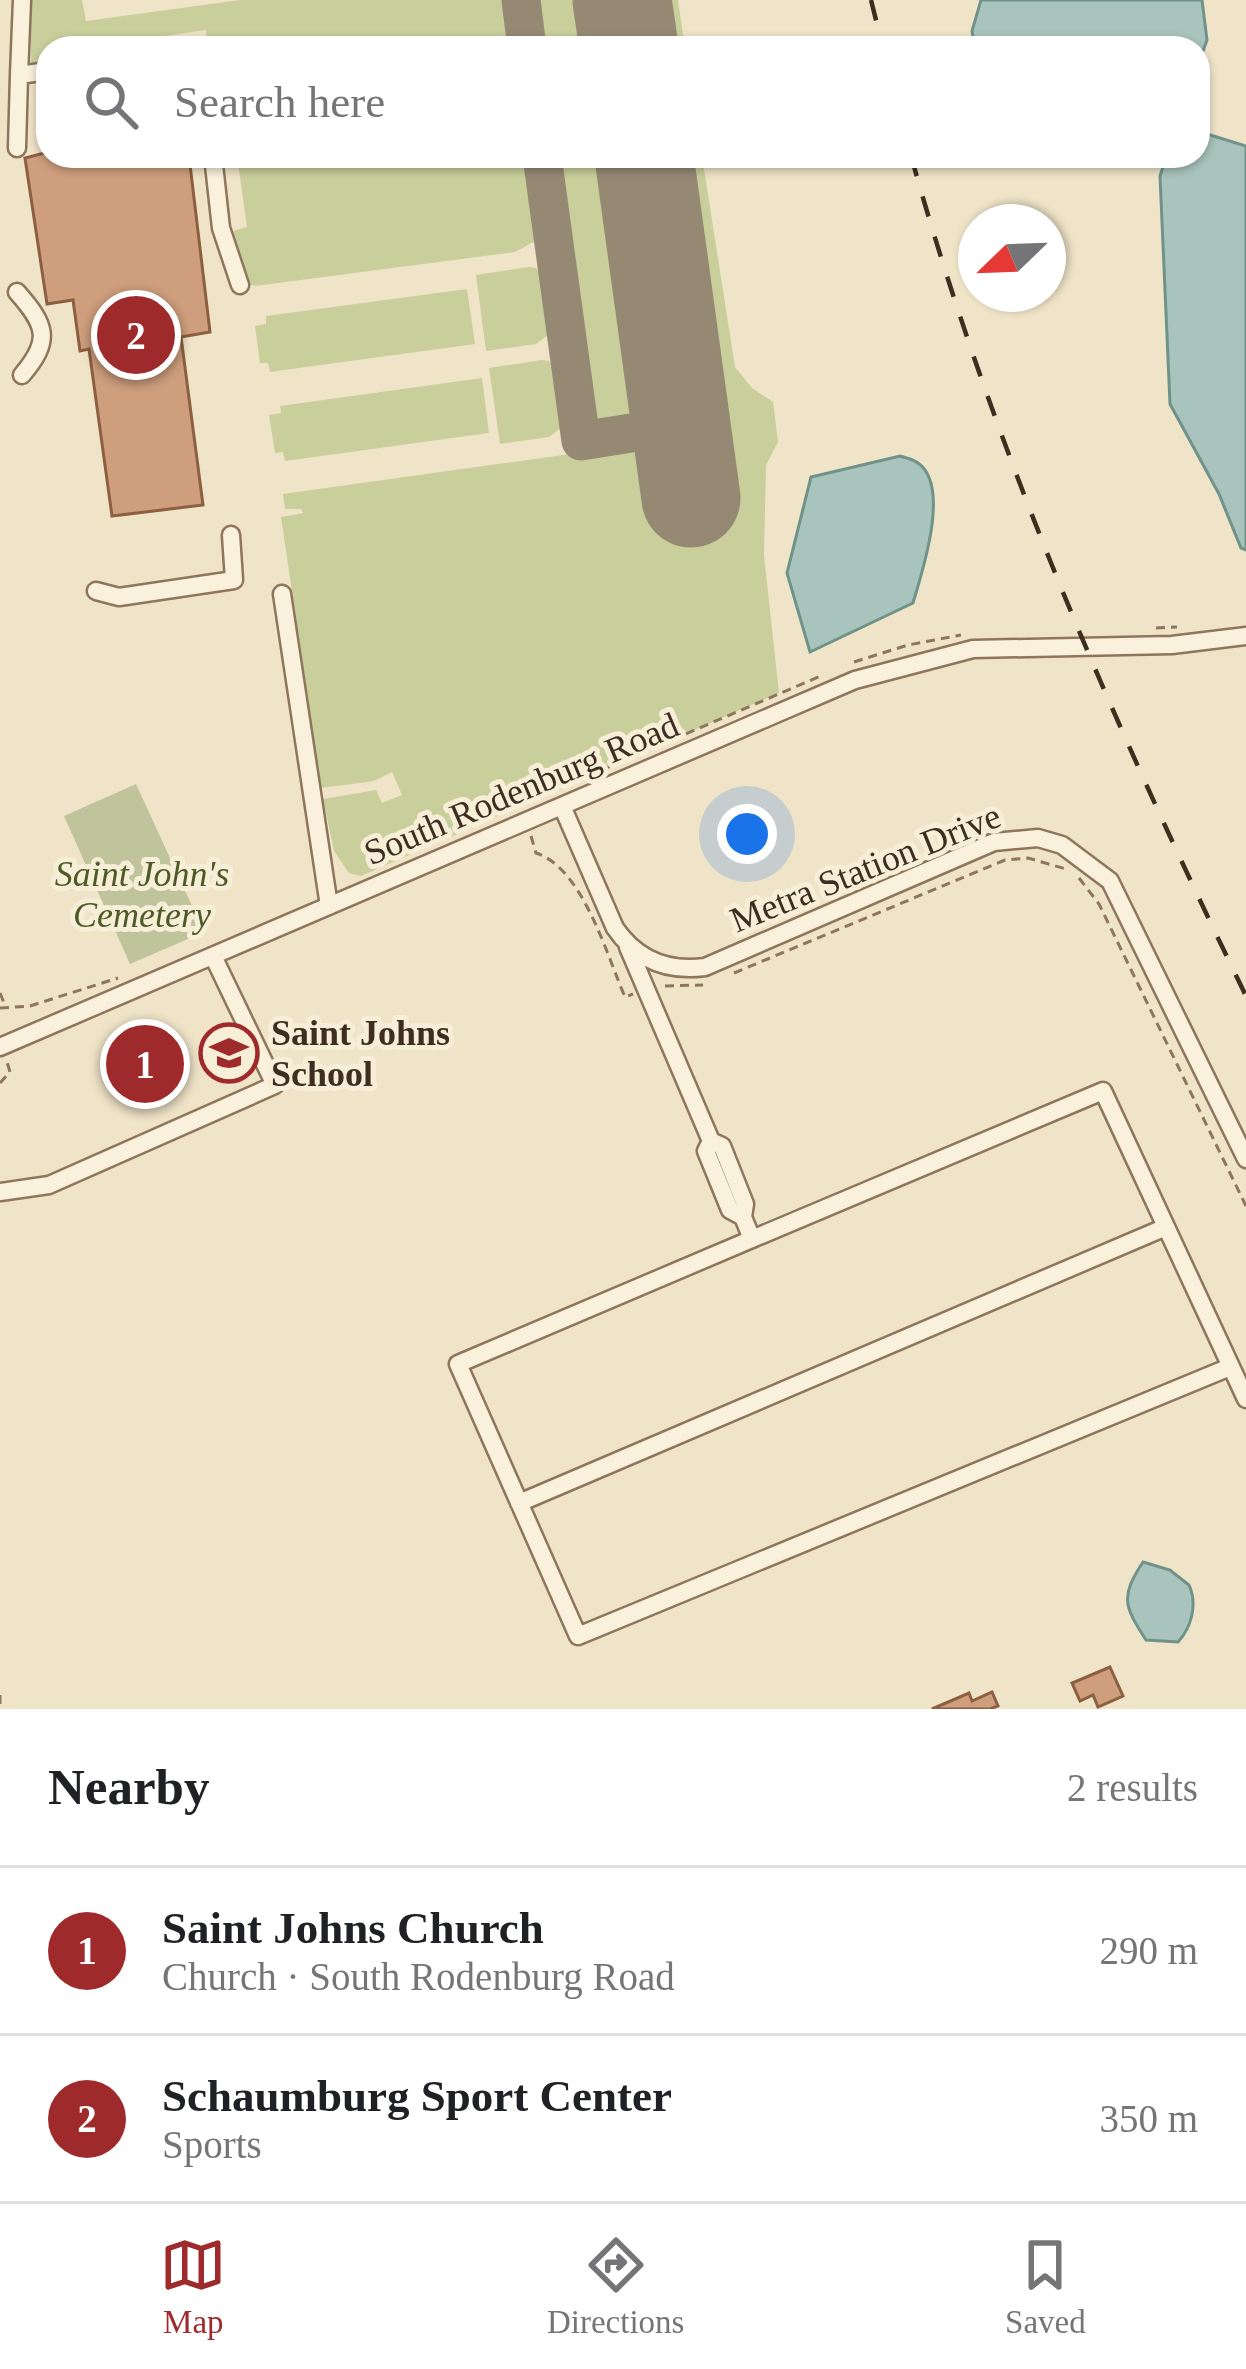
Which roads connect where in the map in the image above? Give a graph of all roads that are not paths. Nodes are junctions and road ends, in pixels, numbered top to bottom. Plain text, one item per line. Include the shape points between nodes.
1 (22, 0) edge
2 (36, 73) edge
3 (19, 75) junction
4 (17, 148) dead end
5 (214, 168) edge
6 (240, 285) dead end
7 (17, 292) dead end
8 (22, 375) dead end
9 (231, 536) dead end
10 (95, 591) dead end
11 (282, 594) dead end
12 (1246, 636) edge
13 (562, 806) junction
14 (329, 906) junction
15 (627, 946) junction
16 (213, 956) junction
17 (0, 1048) edge
18 (1246, 1159) edge
19 (0, 1192) edge
20 (1166, 1227) junction
21 (752, 1239) junction
22 (1231, 1367) junction
23 (1246, 1399) edge
24 (519, 1503) junction

1 - 3 street
2 - 3 street
3 - 4 street
5 - 6 street via 221,228
7 - 8 street via 42,336
9 - 10 street via 234,580 119,596
11 - 14 street
12 - 13 street, South Rodenburg Road via 973,649 855,680
13 - 14 street, South Rodenburg Road
13 - 15 street
14 - 16 street, South Rodenburg Road
15 - 18 street, Metra Station Drive via 667,966 705,967 994,842 1061,844 1110,881
15 - 21 street via 711,1141 706,1151 730,1210 743,1217
16 - 17 street, South Rodenburg Road
16 - 19 street via 274,1085 49,1185
20 - 21 street via 1102,1091
20 - 22 street
20 - 24 street
21 - 24 street via 458,1364
22 - 23 street
22 - 24 street via 578,1636

